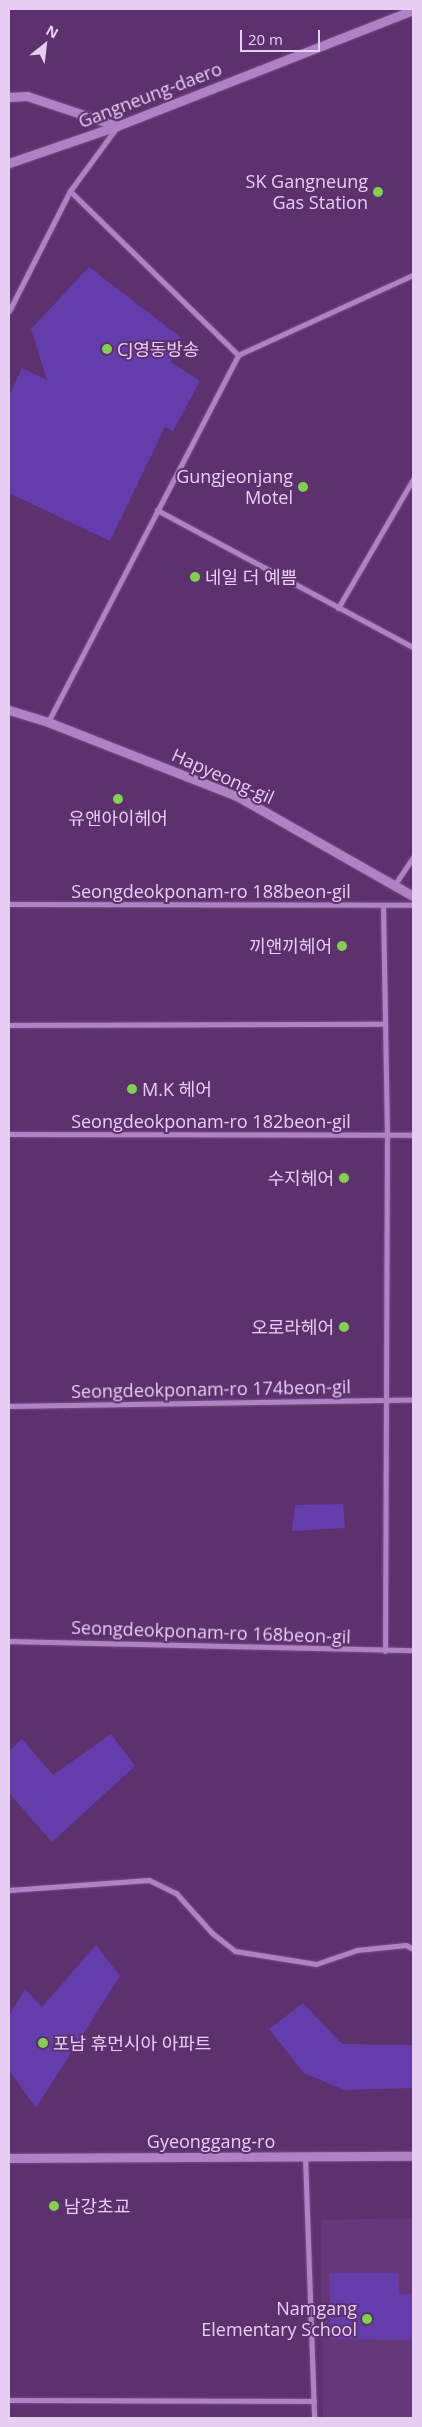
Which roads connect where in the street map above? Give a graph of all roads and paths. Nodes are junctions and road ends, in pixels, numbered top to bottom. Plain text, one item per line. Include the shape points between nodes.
1 (413, 10) edge
2 (9, 97) edge
3 (117, 126) junction
4 (9, 164) edge
5 (70, 191) junction
6 (413, 275) edge
7 (9, 311) edge
8 (238, 355) junction
9 (413, 480) edge
10 (157, 510) junction
11 (338, 608) junction
12 (413, 647) edge
13 (9, 710) edge
14 (48, 722) junction
15 (413, 857) edge
16 (395, 884) junction
17 (413, 896) edge
18 (9, 904) edge
19 (383, 905) junction
20 (413, 905) edge
21 (385, 1024) junction
22 (9, 1025) edge
23 (9, 1134) edge
24 (387, 1135) junction
25 (413, 1135) edge
26 (384, 1400) junction
27 (413, 1400) edge
28 (9, 1406) edge
29 (9, 1641) edge
30 (413, 1650) edge
31 (385, 1651) junction
32 (9, 1890) edge
33 (413, 1949) edge
34 (305, 2156) junction
35 (413, 2156) edge
36 (9, 2158) edge
37 (9, 2400) edge
38 (314, 2401) junction
39 (314, 2418) edge

1 - 3 street, Gangneung-daero
2 - 3 street via 27,96
3 - 4 street, Gangneung-daero
3 - 5 street
5 - 7 street
5 - 8 street
6 - 8 street
8 - 10 street
9 - 11 street
10 - 11 street
10 - 14 street
11 - 12 street
13 - 14 street, Hapyeong-gil
14 - 16 street, Hapyeong-gil via 238,796
15 - 16 street
16 - 17 street, Hapyeong-gil
18 - 19 street, Seongdeokponam-ro 188beon-gil
19 - 20 street, Seongdeokponam-ro 188beon-gil
19 - 21 street
21 - 22 street
21 - 24 street
23 - 24 street, Seongdeokponam-ro 182beon-gil
24 - 25 street, Seongdeokponam-ro 182beon-gil
24 - 26 street
26 - 27 street, Seongdeokponam-ro 174beon-gil
26 - 28 street, Seongdeokponam-ro 174beon-gil
26 - 31 street
29 - 31 street, Seongdeokponam-ro 168beon-gil
30 - 31 street, Seongdeokponam-ro 168beon-gil
32 - 33 street via 149,1880 176,1893 212,1933 235,1951 316,1964 356,1950 406,1946
34 - 35 street, Gyeonggang-ro
34 - 36 street, Gyeonggang-ro
34 - 38 street
37 - 38 street
38 - 39 street

